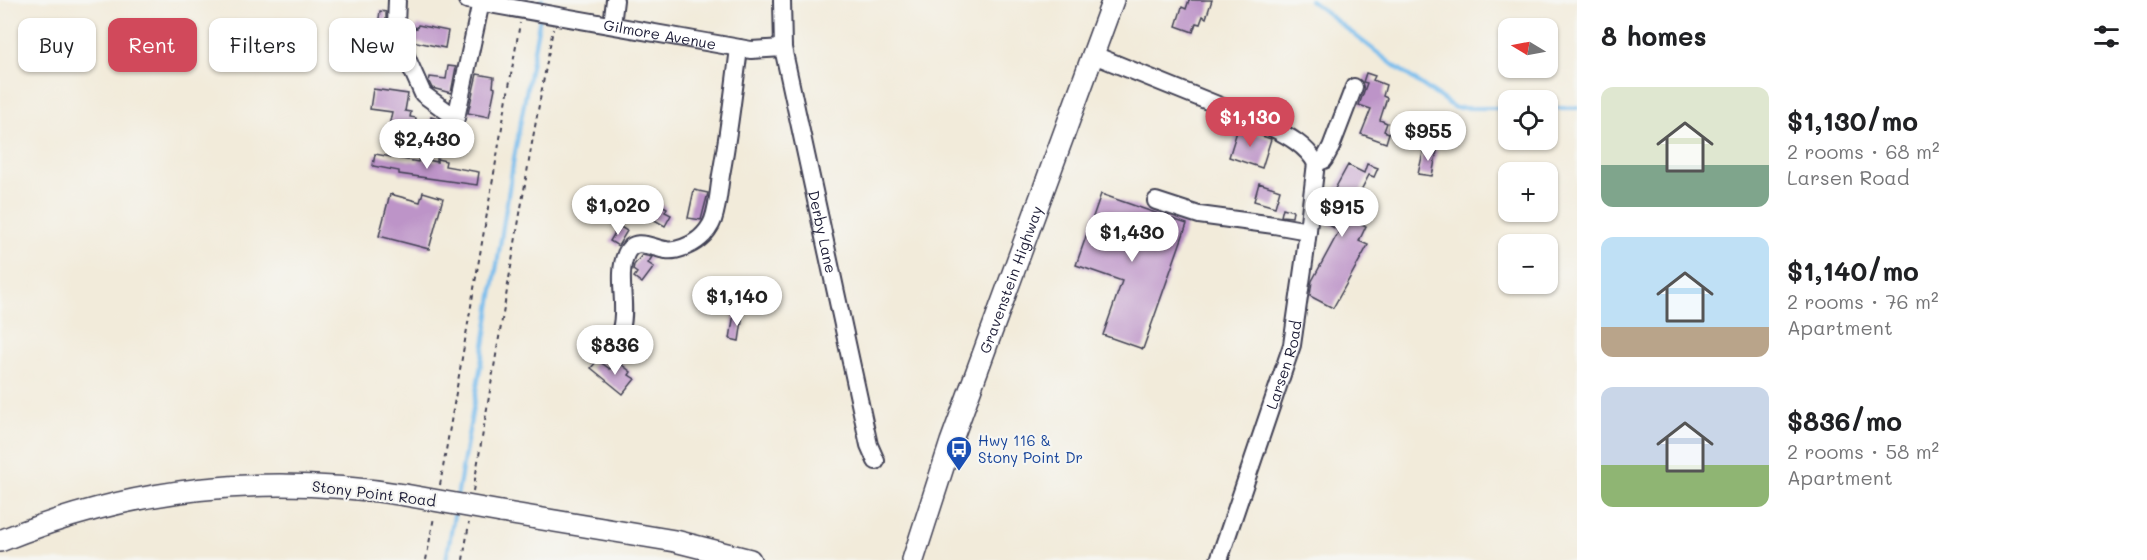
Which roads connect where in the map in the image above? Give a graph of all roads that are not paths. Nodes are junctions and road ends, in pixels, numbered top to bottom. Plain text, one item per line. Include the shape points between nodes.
1 (397, 0) edge
2 (615, 0) edge
3 (782, 0) edge
4 (1113, 0) edge
5 (474, 1) edge
6 (612, 25) junction
7 (739, 48) junction
8 (783, 48) junction
9 (1094, 55) junction
10 (1354, 87) dead end
11 (1316, 164) junction
12 (1156, 201) dead end
13 (1308, 231) junction
14 (598, 352) dead end
15 (876, 461) dead end
16 (0, 541) edge
17 (746, 559) edge
18 (914, 560) edge
19 (1219, 560) edge

1 - 5 street via 396,25 423,94 456,118
2 - 6 street
3 - 8 street, Derby Lane
4 - 9 main road, Gravenstein Highway
5 - 6 street, Gilmore Avenue
6 - 7 street, Gilmore Avenue
7 - 8 street, Gilmore Avenue
7 - 14 street via 714,219 700,238 688,246 669,251 641,244 629,248 623,267 621,326 614,343
8 - 15 street, Derby Lane via 869,445
9 - 11 street via 1267,125 1309,152
9 - 18 main road, Gravenstein Highway via 951,442
10 - 11 street via 1331,147 1324,160
11 - 13 street, Larsen Road
12 - 13 street via 1199,215
13 - 19 street, Larsen Road via 1292,345
16 - 17 main road, Stony Point Road, bridge via 39,525 128,500 213,487 300,484 405,495 675,541

